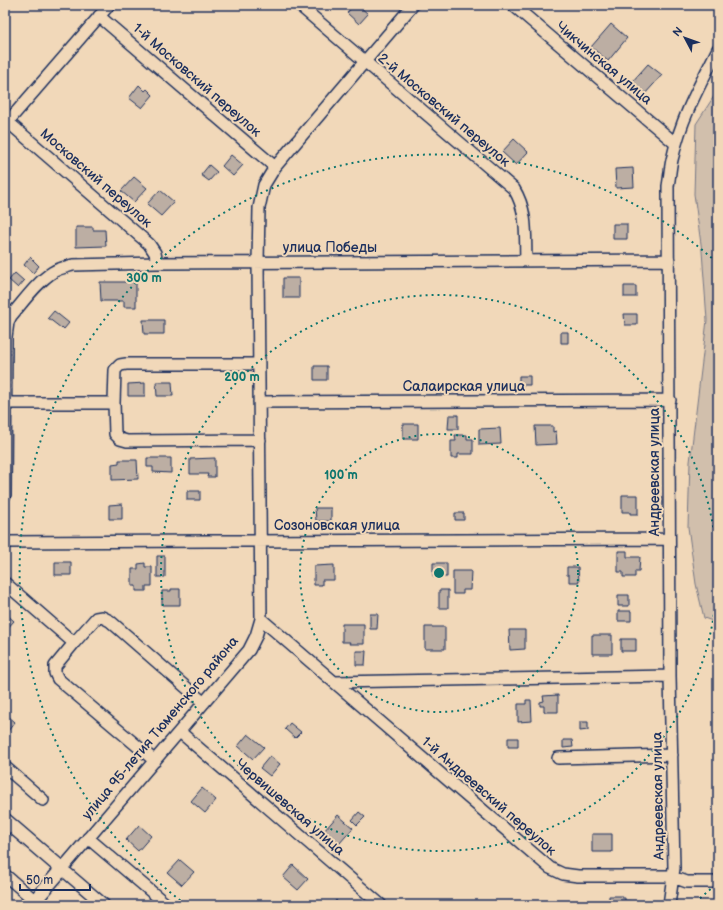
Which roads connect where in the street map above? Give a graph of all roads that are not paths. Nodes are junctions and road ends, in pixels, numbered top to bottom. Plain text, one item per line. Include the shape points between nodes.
1 (109, 5) edge
2 (299, 5) edge
3 (413, 5) edge
4 (512, 5) edge
5 (99, 16) junction
6 (718, 49) edge
7 (365, 62) junction
8 (6, 123) edge
9 (676, 144) junction
10 (275, 167) junction
11 (526, 260) junction
12 (669, 260) junction
13 (258, 262) junction
14 (157, 263) junction
15 (8, 313) edge
16 (259, 364) junction
17 (5, 388) edge
18 (670, 400) junction
19 (259, 402) junction
20 (6, 403) edge
21 (114, 403) junction
22 (260, 440) junction
23 (5, 495) edge
24 (669, 539) junction
25 (261, 540) junction
26 (5, 542) edge
27 (5, 582) edge
28 (261, 619) junction
29 (74, 643) junction
30 (670, 676) junction
31 (334, 682) junction
32 (204, 703) junction
33 (180, 732) junction
34 (672, 755) junction
35 (558, 758) dead end
36 (155, 762) junction
37 (5, 768) edge
38 (43, 800) dead end
39 (5, 820) edge
40 (88, 838) junction
41 (62, 869) junction
42 (5, 875) edge
43 (673, 877) junction
44 (718, 882) edge
45 (35, 903) edge
46 (104, 905) edge
47 (166, 905) edge
48 (381, 905) edge
49 (669, 905) edge

1 - 5 street
2 - 7 street, 2-й Московский переулок
3 - 7 street, улица 95-летия Тюменского района
4 - 9 street, Чикчинская улица
5 - 8 street
5 - 10 street, 1-й Московский переулок
6 - 9 street, Андреевская улица via 687,111
7 - 10 street, улица 95-летия Тюменского района
7 - 11 street, 2-й Московский переулок via 514,189 524,211
8 - 14 street, Московский переулок via 149,244 155,253
9 - 12 street, Андреевская улица via 668,186
10 - 13 street, улица 95-летия Тюменского района via 264,186 259,208
11 - 12 street, улица Победы
11 - 13 street, улица Победы
12 - 18 street, Андреевская улица
13 - 14 street, улица Победы
13 - 16 street, улица 95-летия Тюменского района
14 - 15 street, улица Победы via 73,265 62,268 44,279
15 - 17 street
16 - 19 street, улица 95-летия Тюменского района
16 - 21 street via 120,365 115,370
17 - 20 street
18 - 19 street, Салаирская улица
18 - 24 street, Андреевская улица
19 - 22 street, улица 95-летия Тюменского района
20 - 21 street
20 - 23 street
21 - 22 street via 115,434 127,441
22 - 25 street, улица 95-летия Тюменского района
24 - 25 street, Созоновская улица
24 - 30 street, Андреевская улица
25 - 26 street, Созоновская улица
25 - 28 street, улица 95-летия Тюменского района
27 - 29 street
28 - 31 street, 1-й Андреевский переулок
28 - 32 street, улица 95-летия Тюменского района via 249,650
29 - 32 street via 96,618 102,617 110,621
29 - 36 street via 55,666 58,678
30 - 31 street
30 - 34 street, Андреевская улица
31 - 43 street, 1-й Андреевский переулок via 550,868 563,874 578,876
32 - 33 street, улица 95-летия Тюменского района
33 - 36 street, улица 95-летия Тюменского района
33 - 48 street, Червишевская улица
34 - 35 street
34 - 43 street, Андреевская улица
36 - 40 street, улица 95-летия Тюменского района
37 - 38 street
39 - 41 street
40 - 41 street, улица 95-летия Тюменского района
40 - 47 street
41 - 45 street, улица 95-летия Тюменского района
41 - 46 street
42 - 45 street
43 - 44 street, 1-й Андреевский переулок via 687,882
43 - 49 street, Андреевская улица

